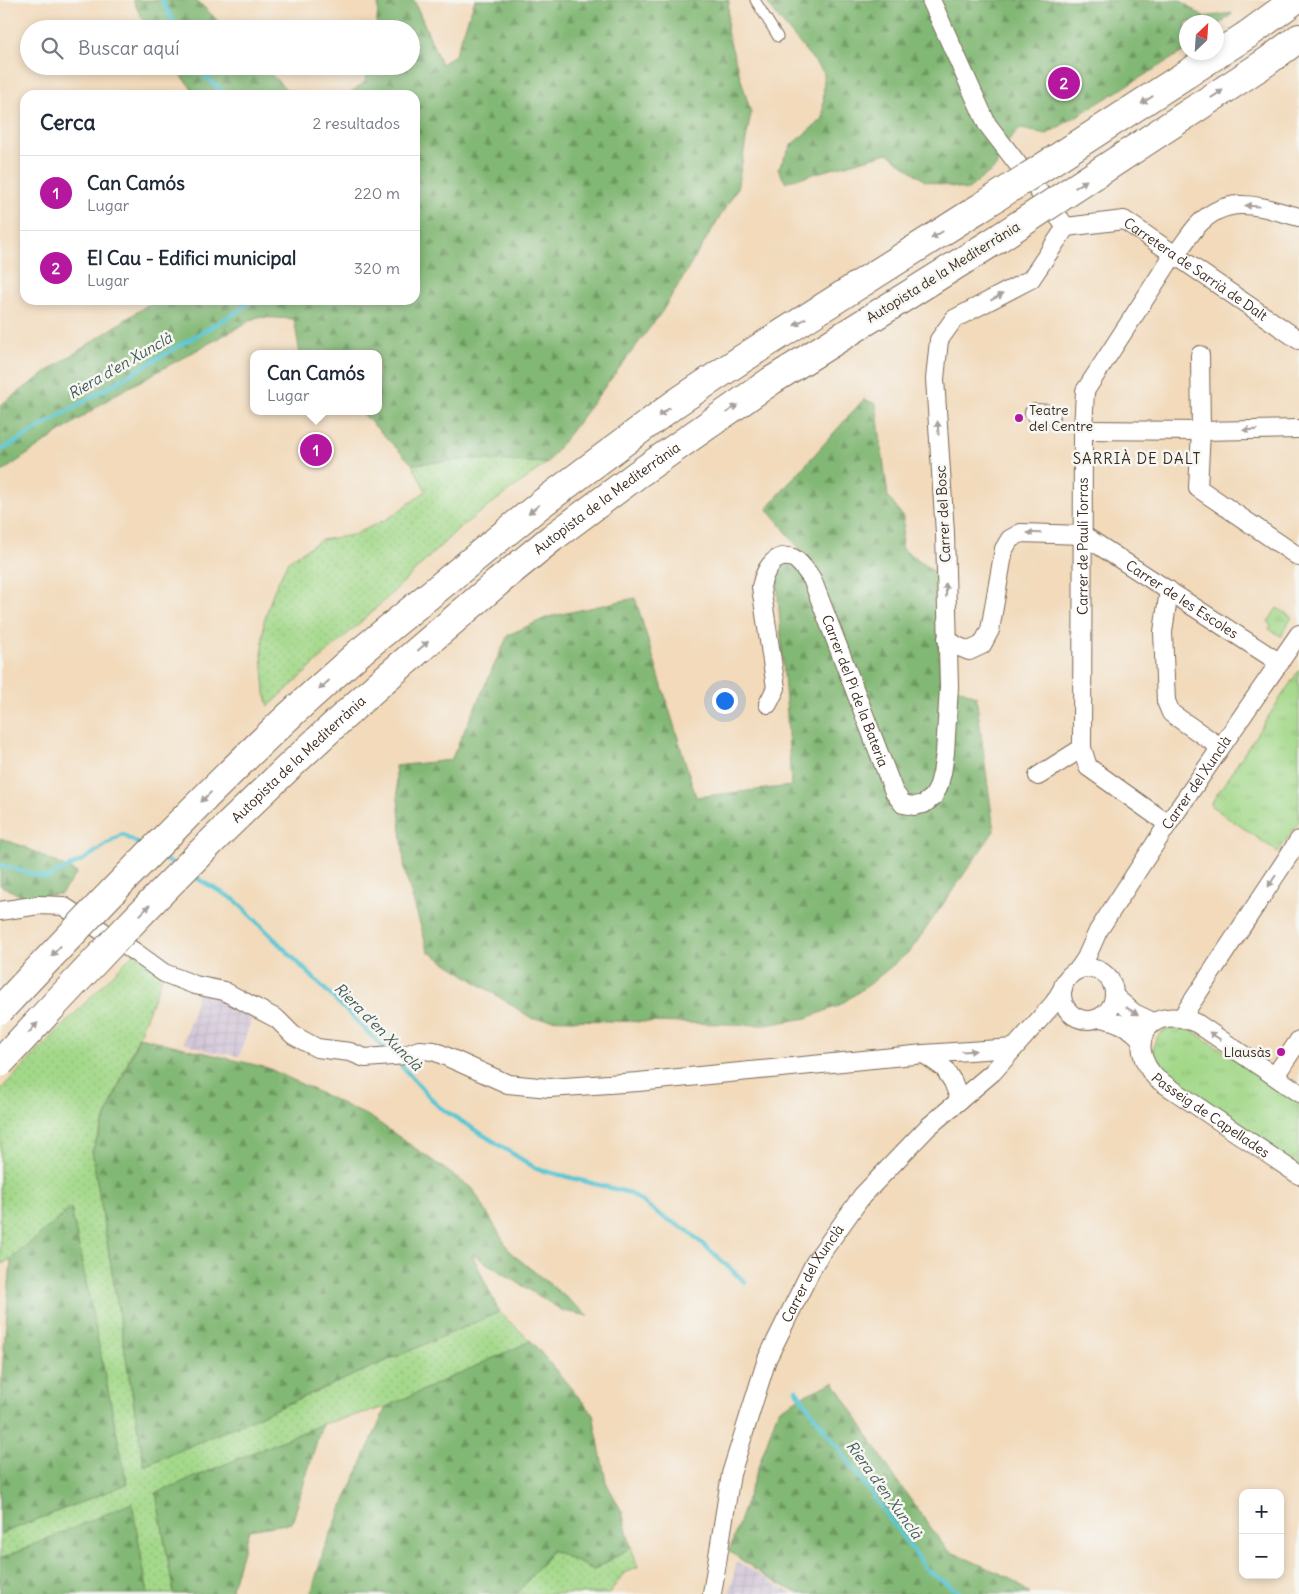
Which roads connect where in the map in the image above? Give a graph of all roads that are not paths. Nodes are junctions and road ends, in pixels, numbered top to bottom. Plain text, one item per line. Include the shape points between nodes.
1 (755, 0) edge
2 (931, 0) edge
3 (1295, 0) edge
4 (778, 37) dead end
5 (1299, 38) edge
6 (1299, 217) edge
7 (1066, 227) junction
8 (1176, 255) junction
9 (1299, 340) edge
10 (1200, 355) dead end
11 (1299, 429) edge
12 (1083, 430) junction
13 (1201, 431) junction
14 (1083, 535) junction
15 (1299, 557) edge
16 (1169, 590) junction
17 (1299, 634) edge
18 (947, 639) junction
19 (1280, 663) junction
20 (768, 704) dead end
21 (1220, 746) junction
22 (1082, 748) junction
23 (1038, 776) dead end
24 (1168, 824) junction
25 (1299, 840) edge
26 (0, 910) edge
27 (1098, 931) junction
28 (1078, 970) junction
29 (1106, 975) junction
30 (1062, 988) junction
31 (1114, 997) junction
32 (0, 1010) edge
33 (1076, 1017) junction
34 (1100, 1018) junction
35 (1182, 1018) junction
36 (1153, 1022) junction
37 (1036, 1024) junction
38 (1299, 1040) edge
39 (1142, 1041) junction
40 (1014, 1048) junction
41 (924, 1054) junction
42 (0, 1063) edge
43 (1275, 1076) junction
44 (1299, 1093) edge
45 (960, 1100) junction
46 (1299, 1175) edge
47 (712, 1594) edge

1 - 4 lane
2 - 7 street via 987,124
3 -> 32 highway, bridge via 1247,35 676,403 541,504 360,652 274,730 201,801
42 -> 5 highway, Autopista de la Mediterrània, bridge via 240,813 386,678 552,538 771,381 996,240
6 -> 8 street, Carrer de Paulí Torras via 1259,206 1231,205 1215,211 1198,226
7 - 8 street, Carretera de Sarrià de Dalt via 1124,220
18 -> 7 street, Carrer del Bosc via 945,533 935,379 938,340 954,319 1031,279
8 - 9 street, Carretera de Sarrià de Dalt
8 - 12 street, Carrer de Paulí Torras via 1085,390
10 - 13 street
11 -> 13 street
12 - 13 street
12 - 14 street, Carrer de Paulí Torras
13 - 15 street via 1198,488
14 - 16 street, Carrer de les Escoles
14 -> 18 street via 1021,533 1010,539 1004,549 990,630 982,645 969,651
14 - 22 street, Carrer de Paulí Torras
16 - 19 street, Carrer de les Escoles
16 - 21 street via 1163,632 1166,701 1170,713
17 - 19 street, Carrer del Xunclà
18 - 20 street, Carrer del Pi de la Bateria via 949,688 942,773 933,797 924,804 903,804 894,792 812,579 792,558 776,560 768,566 761,587 776,688
19 - 21 street, Carrer del Xunclà
21 - 24 street, Carrer del Xunclà
22 - 23 street
22 - 24 street, Carrer de Paulí Torras via 1088,768
24 - 27 street, Carrer del Xunclà
25 -> 35 street
26 - 41 street via 39,905 63,906 164,973 195,985 224,991 277,1019 293,1036 317,1048 350,1052 365,1058 406,1055 419,1050 434,1051 508,1084 549,1088 638,1082
27 - 28 street, Carrer del Xunclà
27 - 29 street via 1099,953
28 - 29 street via 1096,969
28 - 30 street via 1071,974
29 - 31 street via 1113,985
30 - 33 street via 1064,1005
30 - 37 street, Carrer del Xunclà
31 - 34 street via 1107,1013
31 -> 36 street via 1134,1013
33 - 34 street
33 - 37 street
34 - 39 street via 1115,1020
35 - 36 street via 1167,1017
43 -> 35 street via 1198,1024
36 - 39 street
37 - 40 street, Carrer del Xunclà
38 - 43 street
39 - 46 street, Passeig de Capellades via 1144,1061 1157,1080
41 -> 40 street
40 - 45 street, Carrer del Xunclà via 993,1072
41 - 45 street via 944,1068
43 - 44 street
45 - 47 street, Carrer del Xunclà via 928,1126 862,1196 816,1262 767,1359 732,1474

